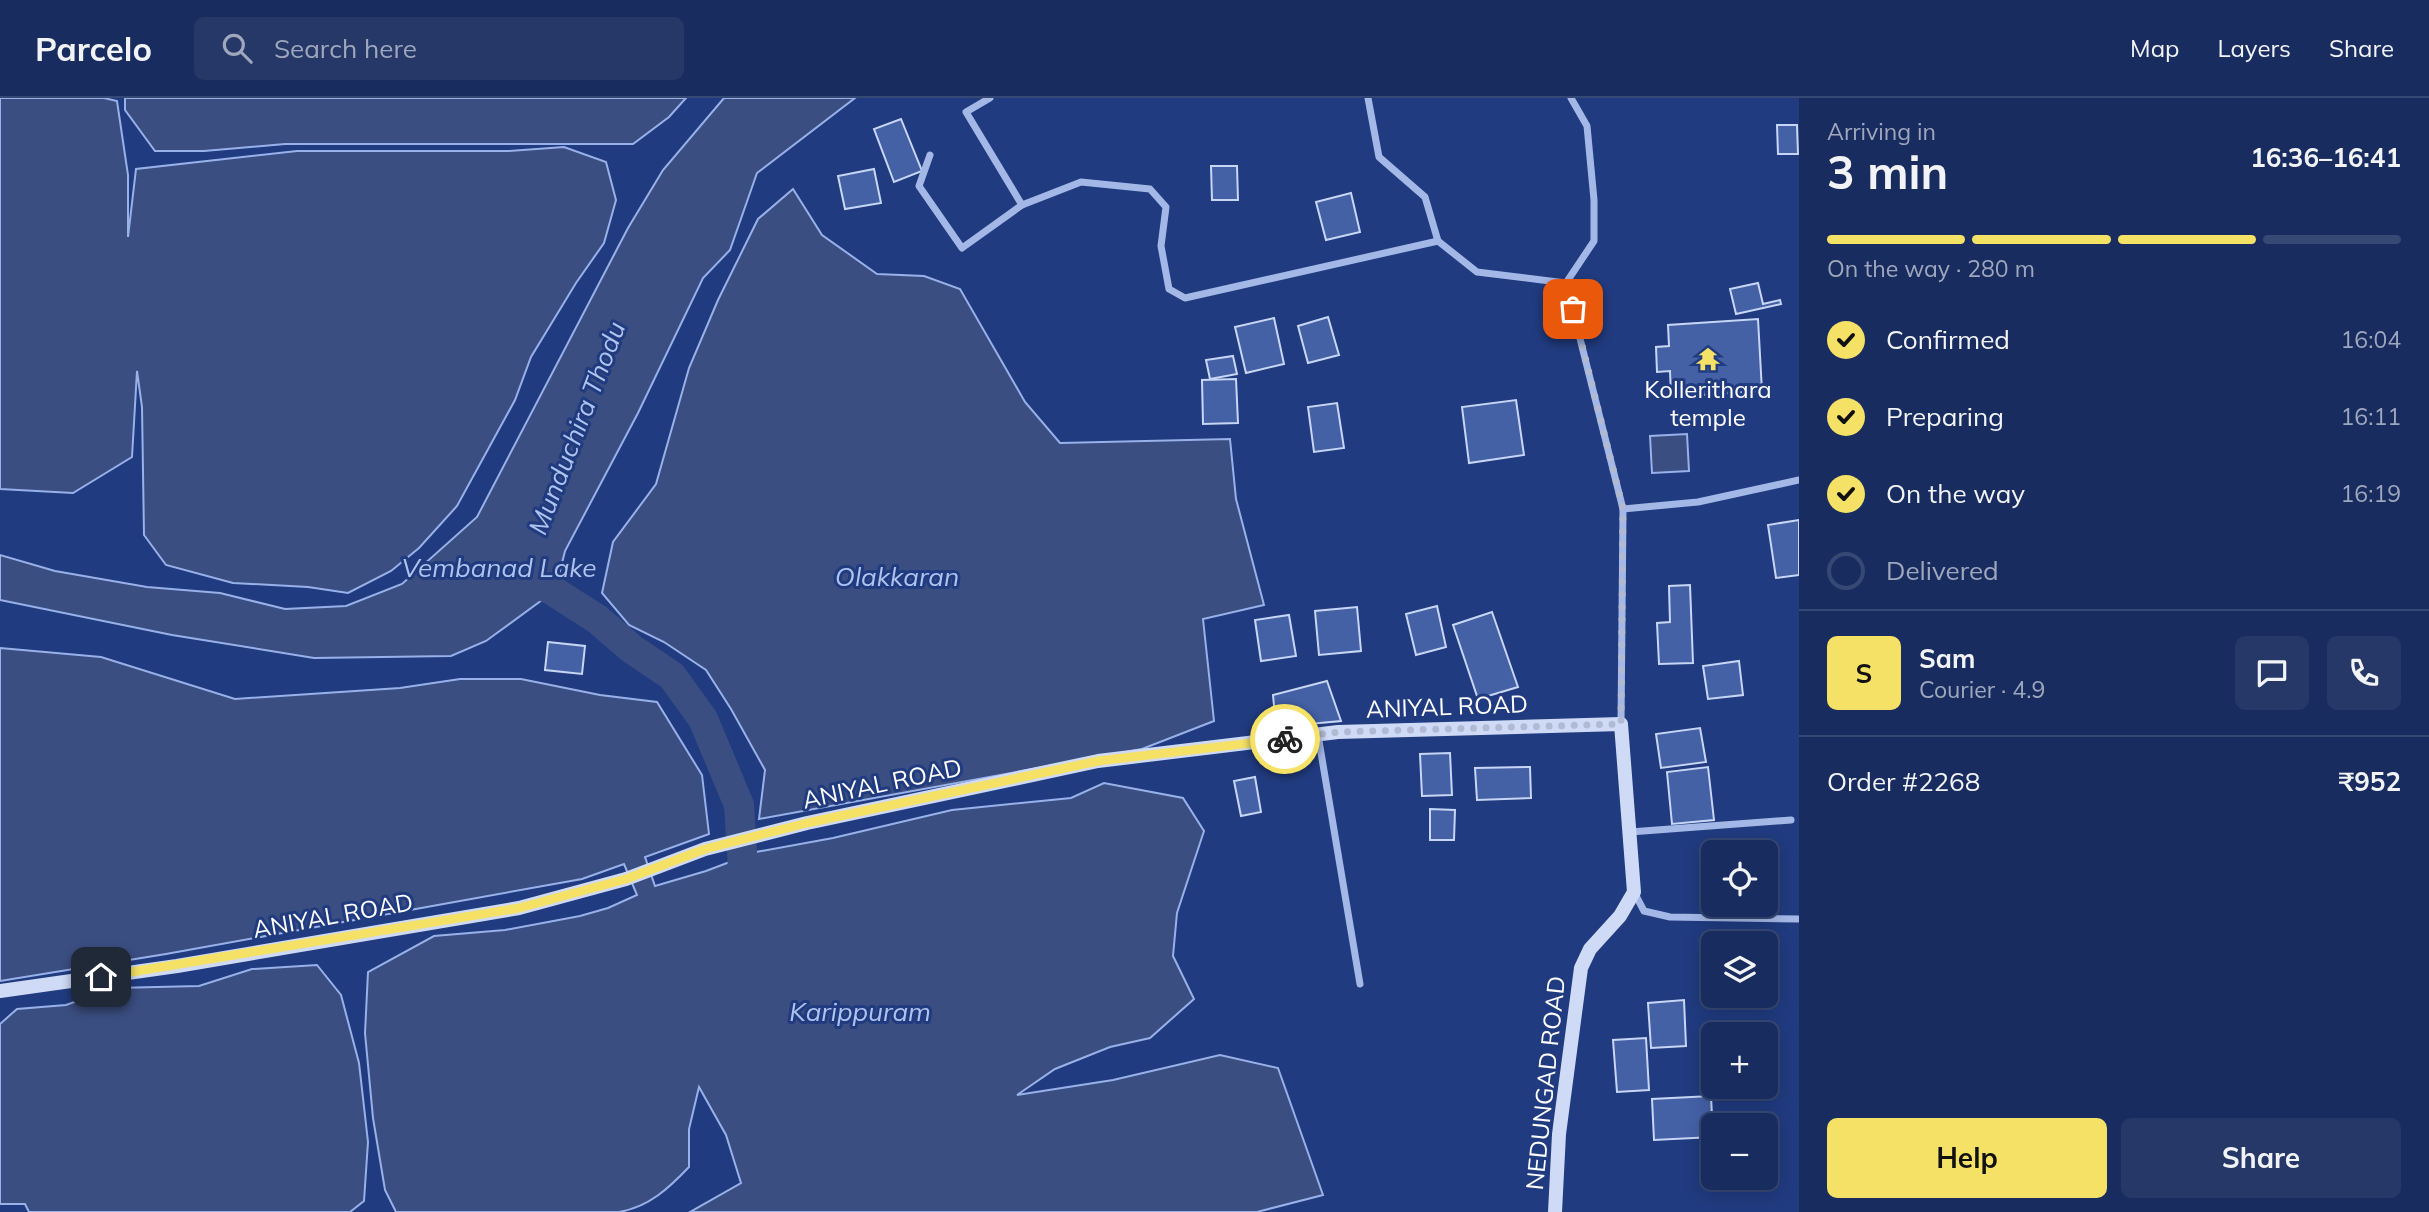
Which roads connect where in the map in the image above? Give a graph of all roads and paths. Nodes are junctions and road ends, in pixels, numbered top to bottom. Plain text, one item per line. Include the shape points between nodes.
1 (990, 98) edge
2 (1368, 98) edge
3 (1571, 98) edge
4 (930, 155) dead end
5 (1022, 205) junction
6 (1438, 242) junction
7 (1566, 284) junction
8 (1799, 480) edge
9 (1623, 509) junction
10 (1621, 724) junction
11 (1318, 735) junction
12 (1791, 820) dead end
13 (1630, 832) junction
14 (1634, 891) junction
15 (1799, 919) edge
16 (1360, 984) dead end
17 (0, 992) edge
18 (1555, 1212) edge

1 - 5 street via 966,112
2 - 6 street via 1378,157 1425,197
3 - 7 street via 1587,126 1594,241
4 - 5 street via 919,186 962,248
5 - 6 street via 1081,182 1150,189 1166,206 1161,246 1169,289 1185,298
6 - 7 street via 1476,272
7 - 9 street
8 - 9 street via 1698,502
9 - 10 street
10 - 11 main road, ANIYAL ROAD
10 - 13 main road
11 - 16 street
11 - 17 main road, ANIYAL ROAD via 1098,761 807,823 705,849 626,879 519,908
12 - 13 street
13 - 14 main road
14 - 15 street via 1644,911 1670,917
14 - 18 main road, NEDUNGAD ROAD via 1581,968 1559,1134

